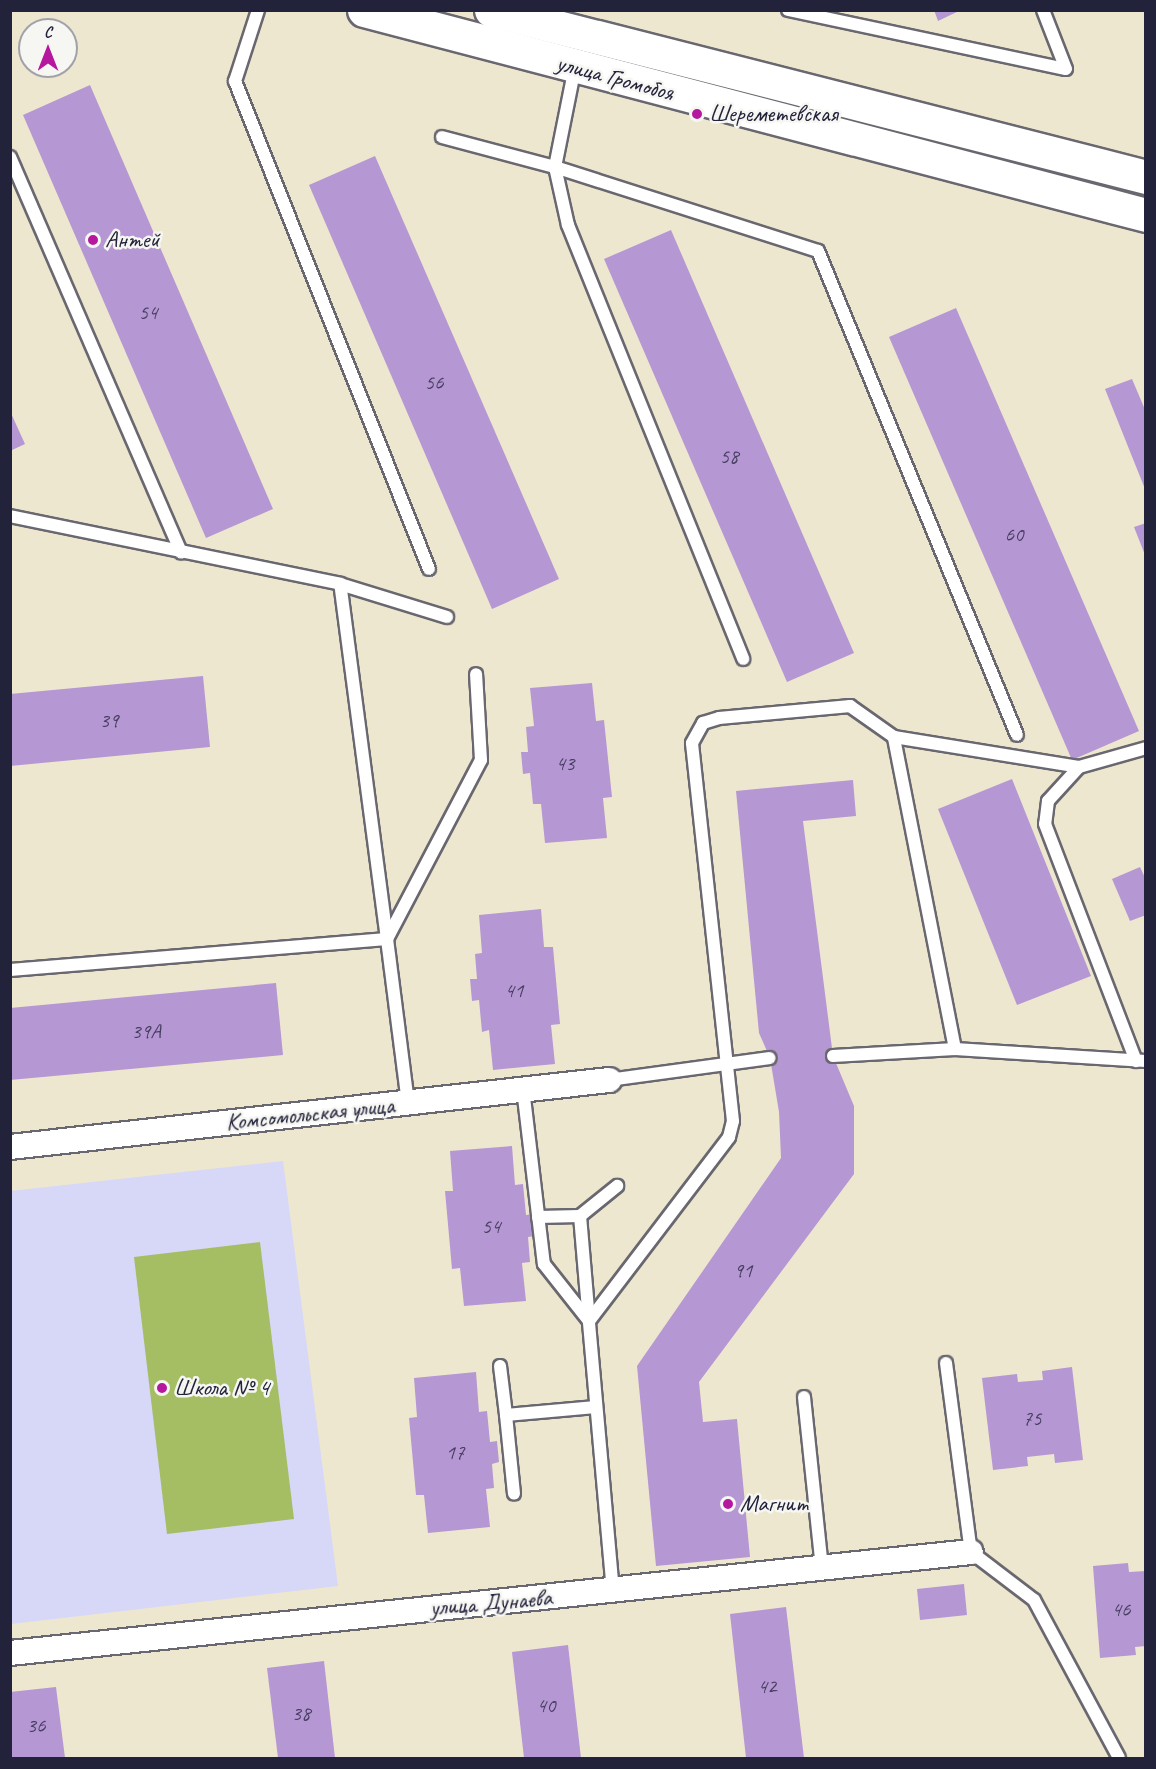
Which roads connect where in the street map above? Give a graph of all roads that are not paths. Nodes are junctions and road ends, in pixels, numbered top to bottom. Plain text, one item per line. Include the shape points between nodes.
1 (258, 10) edge
2 (364, 10) edge
3 (491, 10) edge
4 (788, 10) edge
5 (1043, 10) edge
6 (575, 67) junction
7 (442, 137) dead end
8 (10, 157) edge
9 (555, 168) junction
10 (1146, 177) edge
11 (1146, 215) edge
12 (10, 516) edge
13 (181, 553) junction
14 (429, 569) dead end
15 (340, 584) junction
16 (447, 617) dead end
17 (743, 658) dead end
18 (476, 674) dead end
19 (1017, 735) dead end
20 (894, 737) junction
21 (1146, 748) edge
22 (1079, 767) junction
23 (387, 939) junction
24 (10, 970) edge
25 (955, 1049) junction
26 (833, 1056) dead end
27 (770, 1058) dead end
28 (1141, 1061) edge
29 (726, 1064) junction
30 (609, 1080) joint
31 (522, 1089) junction
32 (408, 1103) junction
33 (10, 1147) edge
34 (617, 1186) dead end
35 (580, 1216) junction
36 (538, 1217) junction
37 (589, 1321) junction
38 (946, 1363) dead end
39 (500, 1366) dead end
40 (804, 1397) dead end
41 (597, 1407) junction
42 (506, 1415) junction
43 (514, 1494) dead end
44 (972, 1552) junction
45 (822, 1569) junction
46 (613, 1592) junction
47 (10, 1653) edge
48 (1119, 1758) edge

1 - 14 lane via 235,81
2 - 6 main road, улица Громобоя
3 - 10 main road, улица Громобоя via 577,27
4 - 5 lane via 1066,69
6 - 9 lane
6 - 11 main road, улица Громобоя
7 - 9 lane
8 - 13 lane
9 - 17 lane via 568,225
9 - 19 lane via 818,251
12 - 13 lane
13 - 15 lane
15 - 16 lane
15 - 23 lane
18 - 23 lane via 481,760
20 - 22 lane
20 - 25 lane
20 - 29 lane via 850,706 719,718 703,723 692,743
21 - 22 lane
22 - 28 lane via 1048,801 1045,824
23 - 24 lane
23 - 32 lane
25 - 26 lane
25 - 28 lane
27 - 29 lane
29 - 30 lane
29 - 37 lane via 733,1121 729,1137
30 - 31 street, Комсомольская улица
31 - 32 street, Комсомольская улица
31 - 36 lane
32 - 33 street, Комсомольская улица
34 - 35 lane
35 - 36 lane
35 - 37 lane
36 - 37 lane via 544,1264
37 - 41 lane
38 - 44 lane
39 - 42 lane
40 - 45 lane
41 - 42 lane
41 - 46 lane
42 - 43 lane
44 - 45 street, улица Дунаева
44 - 48 lane via 1034,1600
45 - 46 street, улица Дунаева
46 - 47 street, улица Дунаева via 384,1611

